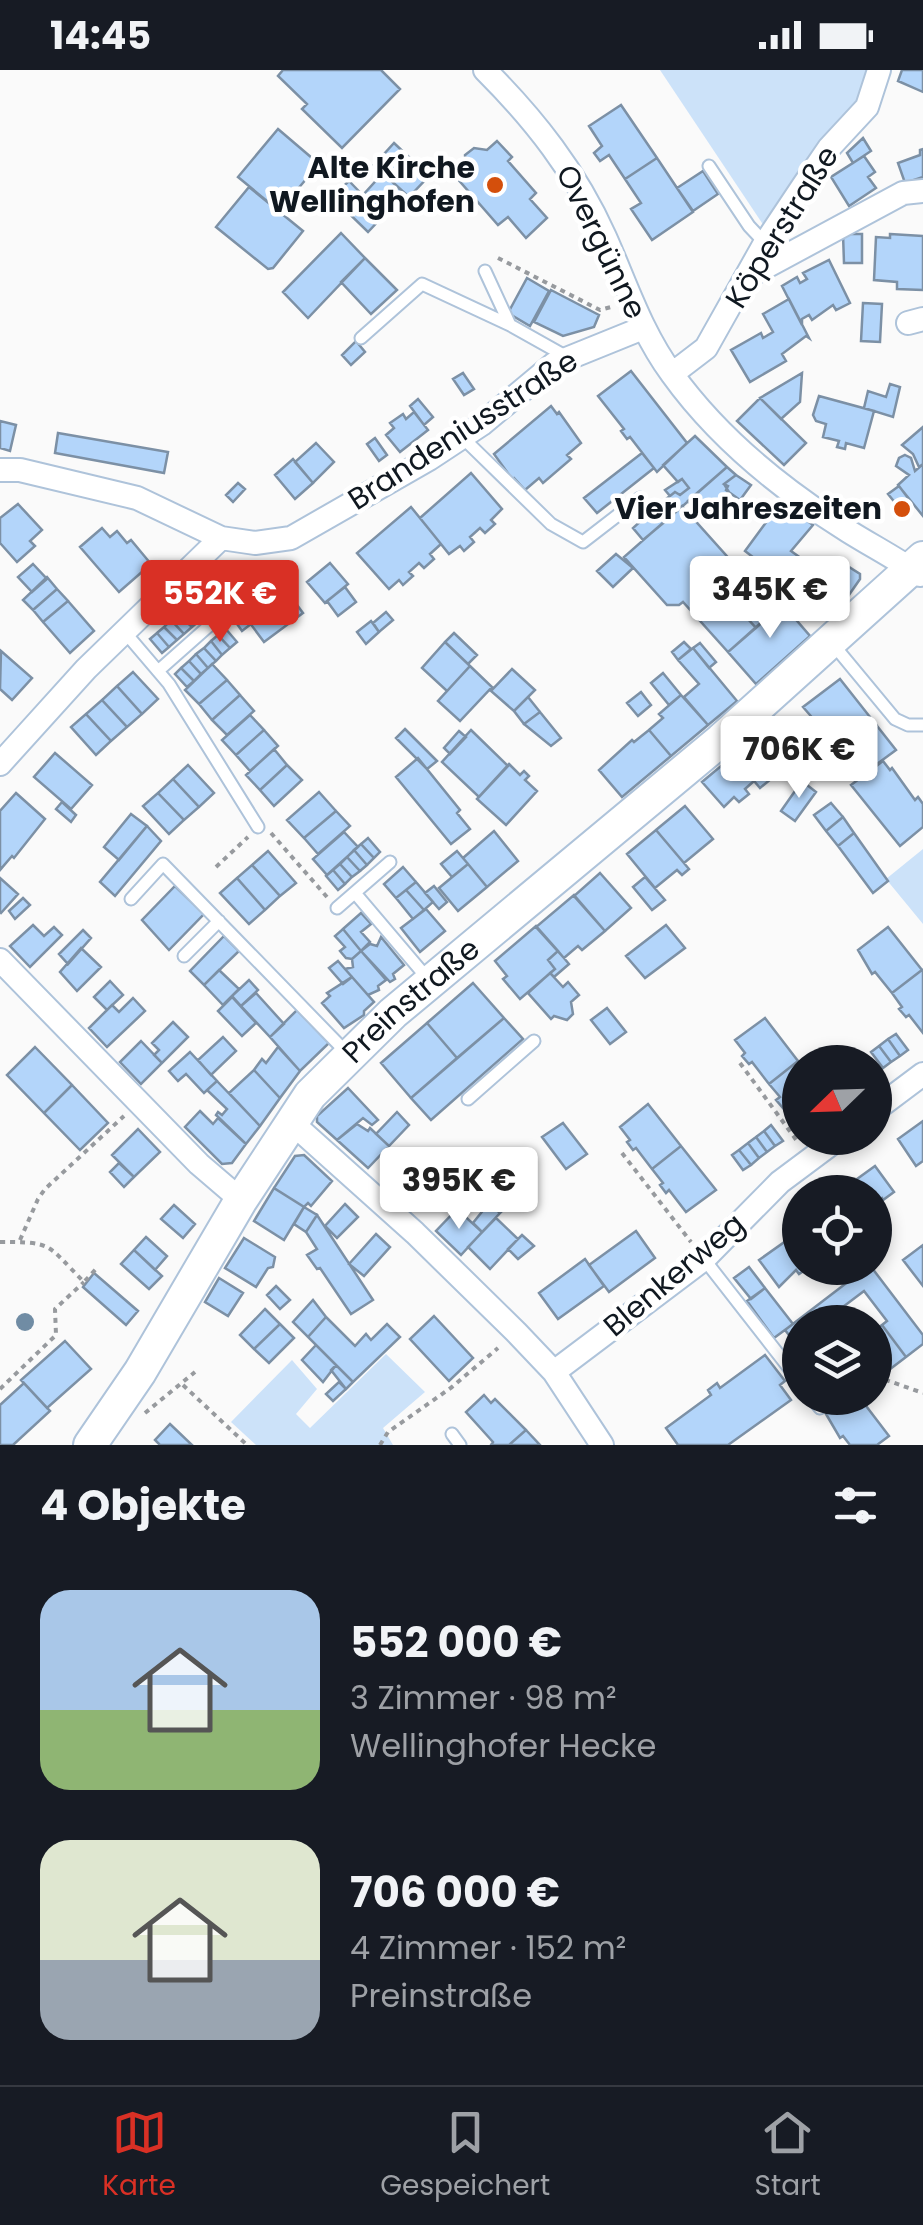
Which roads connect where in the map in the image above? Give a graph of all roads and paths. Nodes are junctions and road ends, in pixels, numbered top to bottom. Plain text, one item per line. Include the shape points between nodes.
1 (879, 70) edge
2 (487, 71) edge
3 (709, 166) dead end
4 (923, 191) edge
5 (765, 242) junction
6 (486, 271) joint
7 (749, 276) junction
8 (612, 293) dead end
9 (510, 325) junction
10 (643, 328) junction
11 (361, 338) dead end
12 (567, 357) junction
13 (672, 374) junction
14 (462, 437) junction
15 (0, 470) edge
16 (640, 498) dead end
17 (222, 538) junction
18 (918, 567) edge
19 (219, 617) dead end
20 (124, 630) junction
21 (832, 643) junction
22 (158, 671) junction
23 (923, 726) edge
24 (0, 764) edge
25 (258, 827) junction
26 (390, 862) dead end
27 (216, 867) dead end
28 (318, 887) dead end
29 (355, 893) junction
30 (132, 899) dead end
31 (337, 908) dead end
32 (218, 921) junction
33 (184, 956) dead end
34 (0, 960) edge
35 (430, 982) junction
36 (534, 1042) dead end
37 (350, 1056) junction
38 (740, 1063) dead end
39 (923, 1074) edge
40 (892, 1097) edge
41 (468, 1100) dead end
42 (138, 1102) junction
43 (782, 1120) edge
44 (290, 1122) junction
45 (622, 1153) dead end
46 (816, 1155) edge
47 (242, 1200) junction
48 (20, 1240) junction
49 (0, 1242) edge
50 (700, 1254) junction
51 (96, 1269) dead end
52 (84, 1282) junction
53 (516, 1332) junction
54 (782, 1359) edge
55 (196, 1372) dead end
56 (554, 1372) junction
57 (892, 1382) edge
58 (182, 1384) junction
59 (0, 1389) edge
60 (923, 1393) edge
61 (140, 1414) dead end
62 (90, 1445) edge
63 (247, 1445) edge
64 (380, 1445) edge
65 (602, 1445) edge

1 - 5 street, Köperstraße via 866,107 829,148
2 - 10 street, Overgünne via 570,171
3 - 5 lane
4 - 7 street via 903,193
5 - 7 street, Köperstraße
6 - 8 path via 492,254 600,310 611,307
6 - 9 lane
7 - 13 street, Köperstraße via 706,348
9 - 11 lane via 422,284
9 - 12 lane
10 - 12 street, Brandeniusstraße
10 - 13 street, Overgünne
12 - 14 street, Brandeniusstraße
13 - 18 street, Overgünne via 741,452 844,529
14 - 16 lane via 551,524 583,542
14 - 17 street, Brandeniusstraße via 291,538
15 - 17 street, Brandeniusstraße via 137,498
17 - 20 street
18 - 21 street, Preinstraße
19 - 22 lane
20 - 22 lane
20 - 24 street
21 - 23 lane via 895,719
21 - 35 street, Preinstraße
22 - 25 lane
25 - 27 path
25 - 28 path
26 - 29 lane
29 - 31 lane
29 - 35 lane
30 - 32 lane via 164,864
32 - 33 lane
32 - 37 lane
34 - 42 street
35 - 37 street, Preinstraße
36 - 41 lane
37 - 44 street, Preinstraße
38 - 43 path
39 - 40 street
42 - 47 street
42 - 48 path via 38,1199
44 - 47 street, Preinstraße
44 - 53 street
45 - 50 path
46 - 50 street, Blenkerweg
47 - 62 street, Preinstraße
48 - 49 path
48 - 52 path via 48,1246
50 - 54 lane
50 - 56 street, Blenkerweg
51 - 52 path
52 - 59 path via 55,1308 56,1335
53 - 56 street
53 - 64 path
55 - 58 path
56 - 65 street
57 - 60 path
58 - 61 path
58 - 63 path

